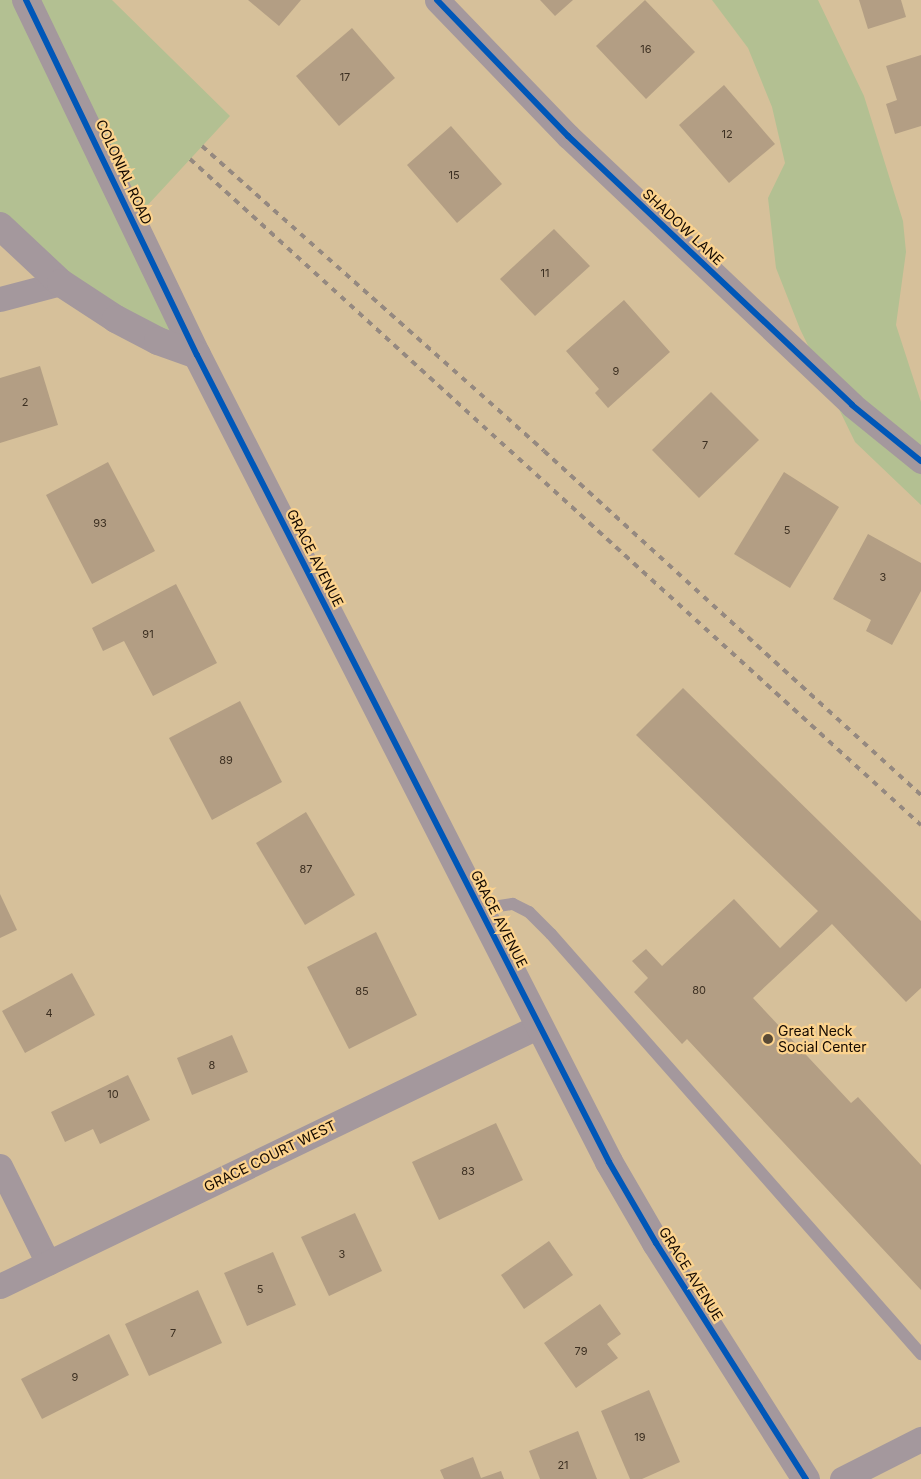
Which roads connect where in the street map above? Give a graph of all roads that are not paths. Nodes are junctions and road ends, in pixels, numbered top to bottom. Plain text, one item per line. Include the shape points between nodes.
1 (26, 0) edge
2 (437, 0) edge
3 (0, 226) edge
4 (61, 283) junction
5 (0, 299) edge
6 (197, 355) junction
7 (921, 461) edge
8 (480, 908) junction
9 (539, 1026) junction
10 (0, 1166) edge
11 (48, 1263) junction
12 (0, 1286) edge
13 (921, 1354) edge
14 (921, 1439) edge
15 (806, 1479) edge
16 (842, 1479) edge

1 - 6 street, COLONIAL ROAD
2 - 7 street, SHADOW LANE via 575,143 852,405
3 - 4 street
4 - 5 street
4 - 6 street via 116,319 158,341
6 - 8 street, GRACE AVENUE
8 - 9 street, GRACE AVENUE
8 - 13 lane via 513,904 529,912 540,923
9 - 11 street, GRACE COURT WEST
9 - 15 street, GRACE AVENUE via 609,1162 656,1243
10 - 11 street
11 - 12 street, GRACE COURT WEST
14 - 16 street

